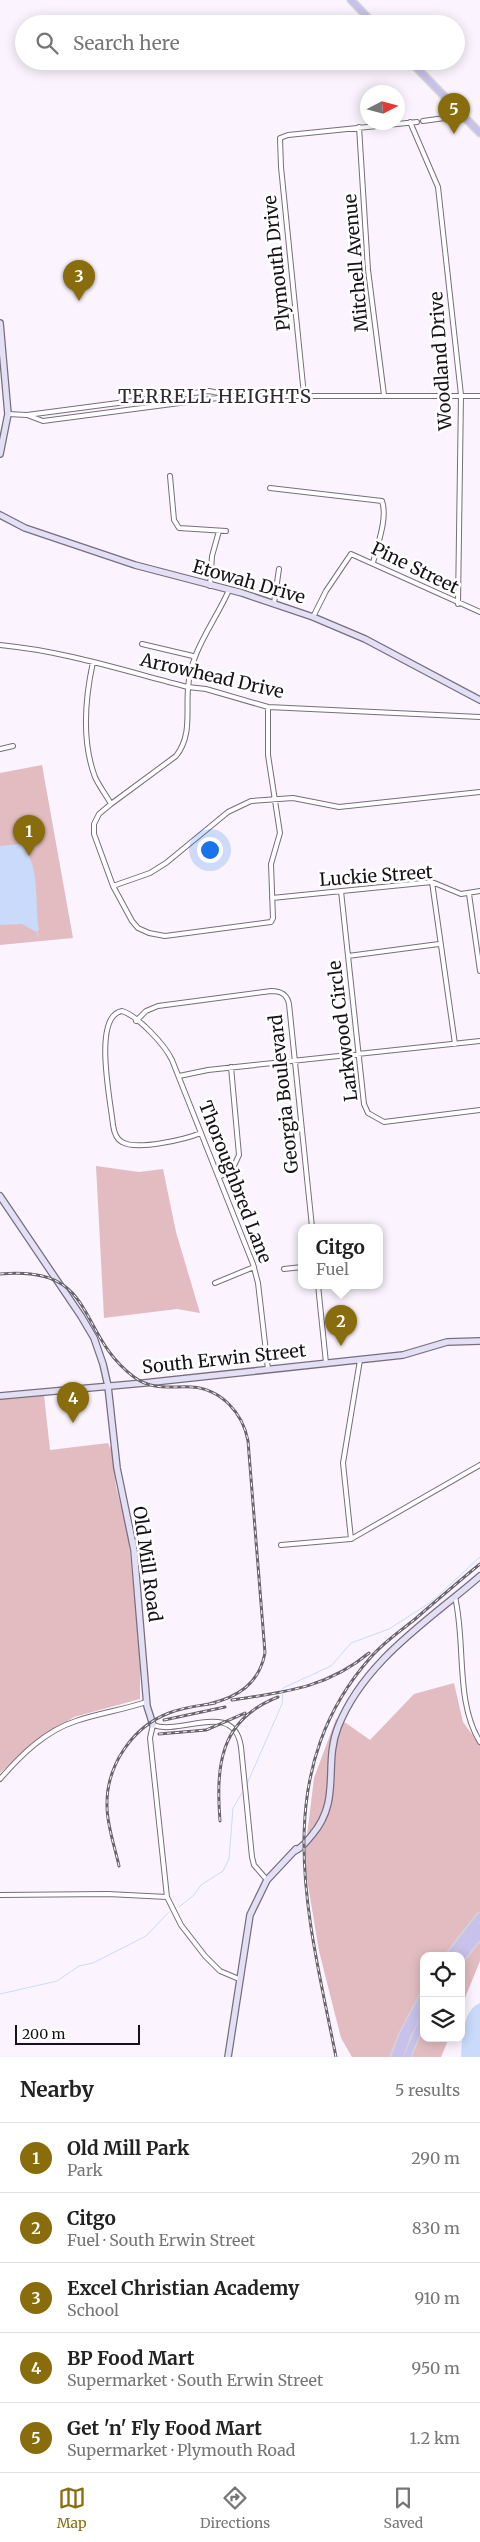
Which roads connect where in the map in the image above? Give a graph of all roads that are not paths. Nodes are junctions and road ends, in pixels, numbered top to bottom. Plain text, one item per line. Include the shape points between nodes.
1 (351, 0) edge
2 (365, 15) edge
3 (419, 70) edge
4 (447, 99) junction
5 (460, 112) junction
6 (449, 118) junction
7 (423, 121) dead end
8 (410, 122) junction
9 (417, 122) dead end
10 (359, 128) junction
11 (480, 133) edge
12 (0, 323) edge
13 (304, 395) junction
14 (384, 395) junction
15 (233, 396) junction
16 (461, 396) junction
17 (480, 396) edge
18 (8, 414) junction
19 (27, 415) junction
20 (0, 454) edge
21 (170, 476) dead end
22 (270, 488) dead end
23 (0, 515) edge
24 (219, 531) junction
25 (226, 531) dead end
26 (373, 563) junction
27 (279, 569) dead end
28 (210, 586) junction
29 (229, 590) junction
30 (274, 603) junction
31 (458, 604) junction
32 (480, 612) edge
33 (313, 617) junction
34 (142, 644) dead end
35 (0, 645) edge
36 (193, 656) junction
37 (93, 662) junction
38 (188, 687) junction
39 (480, 700) edge
40 (268, 706) junction
41 (480, 717) edge
42 (13, 746) dead end
43 (0, 749) edge
44 (480, 792) edge
45 (275, 798) junction
46 (111, 804) junction
47 (432, 882) junction
48 (113, 886) junction
49 (341, 891) junction
50 (480, 891) edge
51 (469, 894) junction
52 (272, 898) junction
53 (439, 944) junction
54 (348, 956) junction
55 (480, 970) edge
56 (136, 1021) junction
57 (480, 1041) edge
58 (455, 1044) junction
59 (359, 1055) junction
60 (295, 1061) junction
61 (231, 1067) junction
62 (179, 1076) junction
63 (480, 1110) edge
64 (201, 1133) junction
65 (219, 1177) junction
66 (0, 1196) edge
67 (312, 1224) edge
68 (254, 1267) junction
69 (298, 1267) edge
70 (284, 1269) dead end
71 (215, 1283) dead end
72 (318, 1289) edge
73 (480, 1340) edge
74 (360, 1360) junction
75 (326, 1363) junction
76 (268, 1369) junction
77 (108, 1386) junction
78 (0, 1396) edge
79 (480, 1465) edge
80 (350, 1539) junction
81 (281, 1546) dead end
82 (480, 1576) edge
83 (455, 1597) junction
84 (146, 1702) junction
85 (153, 1725) junction
86 (480, 1742) edge
87 (0, 1778) edge
88 (267, 1880) junction
89 (0, 1896) edge
90 (167, 1897) junction
91 (480, 1916) edge
92 (480, 1926) edge
93 (480, 1935) edge
94 (452, 1952) edge
95 (461, 1952) edge
96 (465, 1954) edge
97 (239, 1979) junction
98 (422, 1997) edge
99 (420, 2011) edge
100 (420, 2026) edge
101 (228, 2057) edge
102 (394, 2057) edge
103 (400, 2057) edge
104 (407, 2057) edge

1 - 2 main road
3 - 4 main road
4 - 5 main road
4 - 6 main road
5 - 6 street
5 - 11 main road
6 - 7 street
8 - 9 street
8 - 10 street
8 - 16 street, Woodland Drive via 438,187
10 - 13 street, Plymouth Drive via 288,135 280,138 279,142
10 - 14 street, Mitchell Avenue via 368,270
12 - 18 street
13 - 14 street
13 - 15 street
14 - 16 street
15 - 19 street via 209,390
15 - 19 street via 42,421
16 - 17 street
16 - 31 street, Woodland Drive
18 - 19 street
18 - 20 street
21 - 24 street via 174,520 179,528
22 - 26 street via 382,501 384,514
23 - 28 street, Etowah Drive via 58,539
24 - 25 street
24 - 28 street via 212,556
26 - 31 street, Pine Street
26 - 33 street, Pine Street via 356,554 348,556
27 - 30 street
28 - 29 street, Etowah Drive
29 - 30 street, Etowah Drive
29 - 36 street
30 - 33 street, Etowah Drive
31 - 32 street, Pine Street
33 - 39 street, Etowah Drive via 365,640
34 - 36 street
35 - 37 street, Arrowhead Drive via 40,649
36 - 38 street
37 - 38 street, Arrowhead Drive
37 - 46 street via 85,704 88,742 96,778
38 - 40 street, Arrowhead Drive via 206,688
38 - 46 street via 187,735 182,749
40 - 41 street, Arrowhead Drive
40 - 45 street via 268,755
42 - 43 street
44 - 45 street via 339,807 293,798
45 - 48 street via 251,801 228,812 166,864
45 - 52 street via 280,833 271,864
46 - 48 street via 99,814 94,834
47 - 49 street, Luckie Street
47 - 51 street, Luckie Street
47 - 53 street
48 - 52 street via 138,928 165,936 271,922 274,913
49 - 52 street, Luckie Street
49 - 54 street, Larkwood Circle
50 - 51 street
51 - 55 street
53 - 54 street
53 - 58 street
54 - 59 street, Larkwood Circle
56 - 60 street, Georgia Boulevard via 146,1011 158,1006 278,991 286,995 289,1002
56 - 62 street, Thoroughbred Lane via 163,1045
56 - 64 street via 127,1013 119,1012 111,1018 105,1031 116,1136 122,1142 134,1145 181,1140
57 - 58 street
58 - 59 street
59 - 60 street
59 - 63 street, Larkwood Circle via 364,1104 375,1118 384,1122
60 - 61 street
60 - 67 street, Georgia Boulevard
61 - 62 street
61 - 65 street via 239,1156 232,1170
62 - 64 street, Thoroughbred Lane
64 - 65 street, Thoroughbred Lane
65 - 68 street, Thoroughbred Lane
66 - 77 street, Old Mill Road via 87,1326 100,1355
68 - 71 street
68 - 76 street, Thoroughbred Lane
69 - 70 street
72 - 75 street
73 - 74 street, South Erwin Street via 455,1341 409,1354
74 - 75 street, South Erwin Street
74 - 80 street via 343,1463
75 - 76 street, South Erwin Street
76 - 77 street, South Erwin Street
77 - 78 street, South Erwin Street
77 - 84 street, Old Mill Road via 117,1468 134,1550
79 - 80 street
80 - 81 street
82 - 83 street
83 - 86 street via 467,1712
83 - 88 street via 392,1650 349,1705 334,1741 326,1814 309,1838
84 - 85 street, Old Mill Road
84 - 87 street via 75,1721 52,1731 21,1755
85 - 88 street via 172,1727 218,1721 234,1731 240,1743 252,1857 258,1871
85 - 90 street via 150,1738
88 - 97 street via 250,1914
89 - 90 street via 108,1894
90 - 97 street via 181,1925 205,1956 220,1971
91 - 94 main road
92 - 95 main road
93 - 96 main road
97 - 101 street
98 - 102 main road
99 - 103 main road
100 - 104 main road

